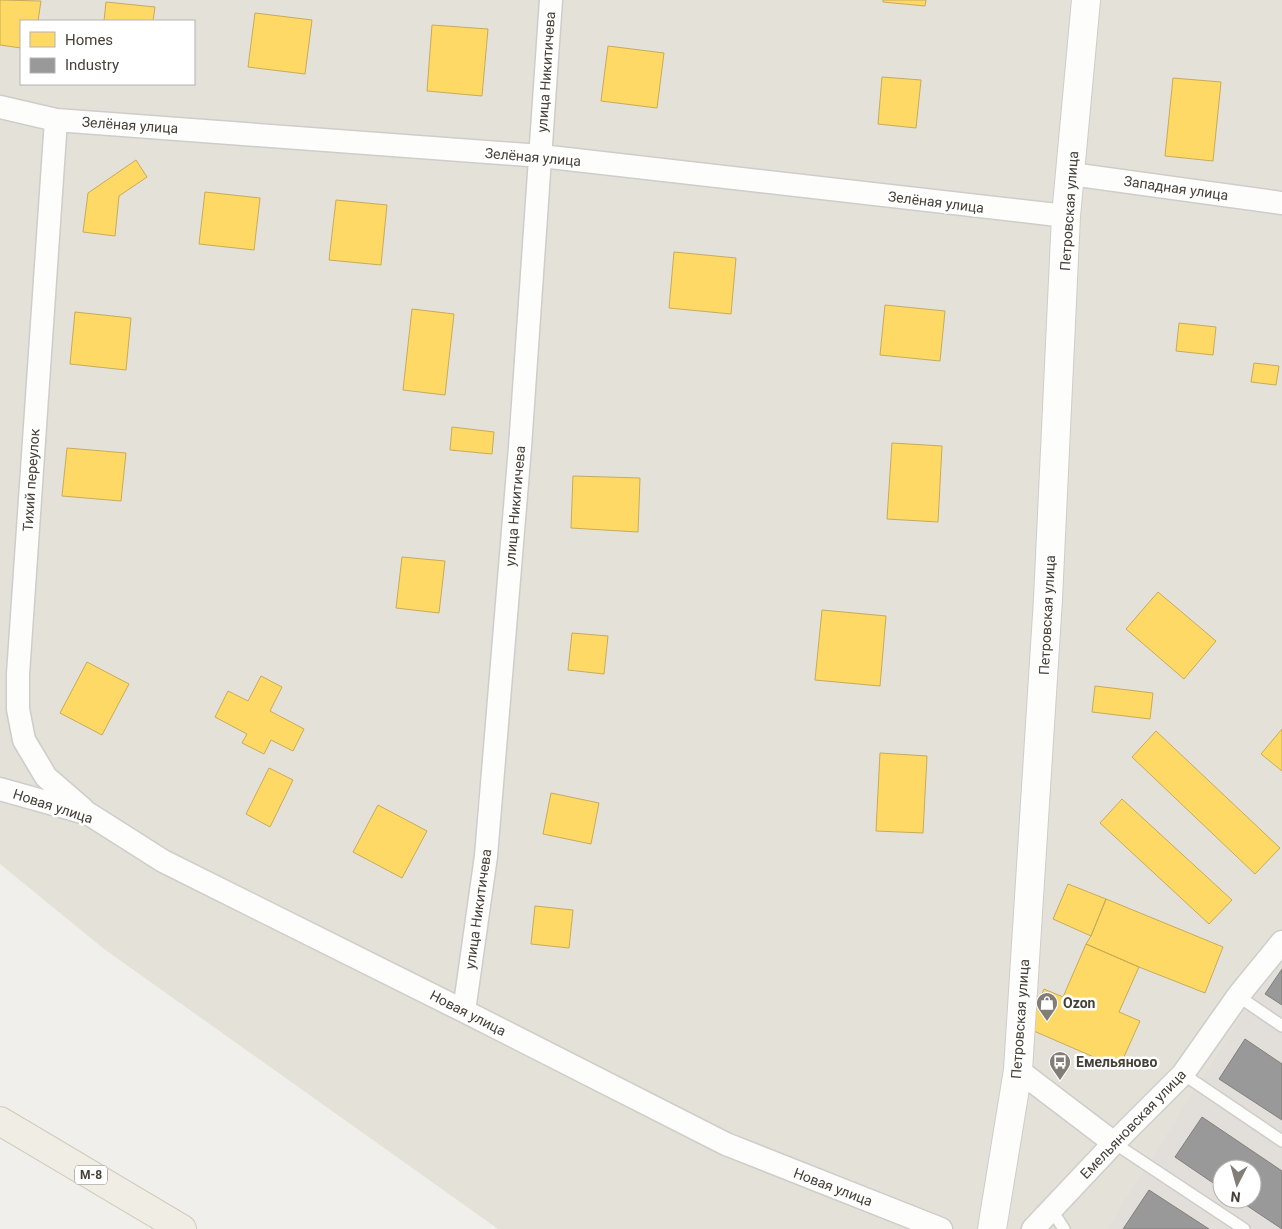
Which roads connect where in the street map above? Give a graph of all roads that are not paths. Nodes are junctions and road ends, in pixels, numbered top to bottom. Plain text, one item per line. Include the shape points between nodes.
1 (551, 0) edge
2 (1086, 0) edge
3 (0, 106) edge
4 (56, 120) junction
5 (540, 156) junction
6 (1071, 174) junction
7 (1282, 203) edge
8 (1066, 216) junction
9 (0, 789) edge
10 (89, 814) junction
11 (1282, 942) edge
12 (1238, 996) junction
13 (464, 1011) junction
14 (1282, 1026) edge
15 (1018, 1070) junction
16 (1183, 1074) junction
17 (0, 1122) edge
18 (1282, 1141) edge
19 (1114, 1143) junction
20 (1051, 1209) junction
21 (182, 1229) edge
22 (941, 1229) edge
23 (992, 1229) edge
24 (1033, 1229) edge
25 (1064, 1229) edge
26 (1244, 1229) edge

1 - 5 street, улица Никитичева
2 - 6 street, Петровская улица
3 - 4 street, Зелёная улица
4 - 5 street, Зелёная улица
4 - 10 street, Тихий переулок via 18,709 24,740 46,777
5 - 8 street, Зелёная улица
5 - 13 street, улица Никитичева via 486,856
6 - 7 street, Западная улица
6 - 8 street, Петровская улица
8 - 15 street, Петровская улица via 1048,599
9 - 10 street, Новая улица
10 - 13 street, Новая улица via 163,861
11 - 12 street, Емельяновская улица
12 - 14 lane
12 - 16 street, Емельяновская улица
13 - 22 street, Новая улица via 726,1144
15 - 19 street
15 - 23 street, Петровская улица
16 - 18 lane
16 - 19 street, Емельяновская улица
17 - 21 main road, М-8
19 - 20 street, Емельяновская улица
19 - 26 lane
20 - 24 street, Емельяновская улица
20 - 25 lane

